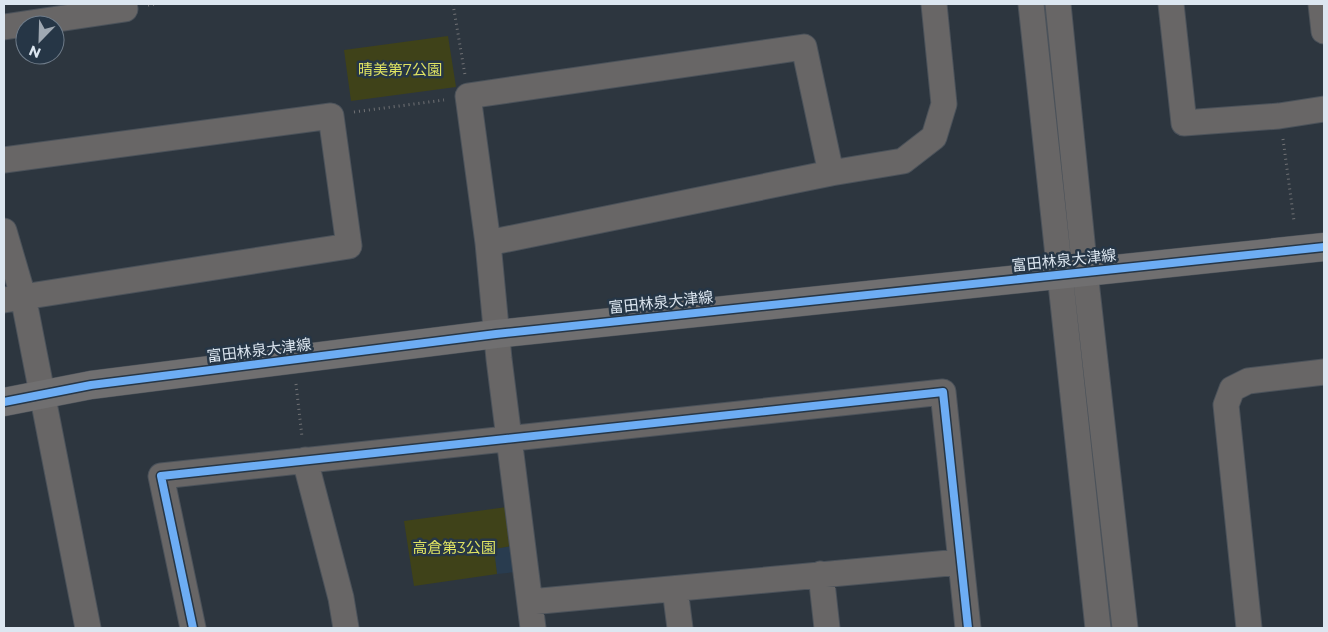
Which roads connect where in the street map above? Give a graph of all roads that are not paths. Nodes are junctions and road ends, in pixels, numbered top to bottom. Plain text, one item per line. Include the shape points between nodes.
1 (124, 4) edge
2 (934, 4) edge
3 (1031, 4) edge
4 (1058, 4) edge
5 (1171, 4) edge
6 (1322, 4) edge
7 (4, 27) edge
8 (1324, 31) edge
9 (1324, 109) edge
10 (4, 160) edge
11 (831, 173) junction
12 (4, 231) edge
13 (488, 243) junction
14 (1324, 247) edge
15 (1072, 273) junction
16 (13, 298) edge
17 (496, 334) junction
18 (1324, 372) edge
19 (42, 395) junction
20 (4, 402) edge
21 (509, 438) junction
22 (305, 460) junction
23 (960, 562) junction
24 (821, 574) junction
25 (675, 589) junction
26 (530, 602) junction
27 (88, 628) edge
28 (193, 628) edge
29 (346, 628) edge
30 (533, 628) edge
31 (680, 628) edge
32 (827, 628) edge
33 (968, 628) edge
34 (1098, 628) edge
35 (1125, 628) edge
36 (1249, 628) edge

1 - 7 street via 125,9
2 - 11 street via 944,104 934,136 903,161
3 - 15 street
4 - 15 street
5 - 9 street via 1184,123 1280,116
6 - 8 street
10 - 16 street via 330,116 349,246
11 - 13 street
11 - 13 street via 804,47 468,96
12 - 16 street
13 - 17 street
14 - 15 main road, 富田林泉大津線
15 - 17 main road, 富田林泉大津線
15 - 34 street
15 - 35 street
16 - 19 street
17 - 19 main road, 富田林泉大津線 via 91,385
17 - 21 street
18 - 36 street via 1248,381 1232,389 1226,405
19 - 20 main road, 富田林泉大津線
19 - 27 street
21 - 22 street
21 - 23 street via 943,392
21 - 26 street
22 - 28 street via 161,476
22 - 29 street
23 - 24 street
23 - 33 street
24 - 25 street
24 - 32 street
25 - 26 street
25 - 31 street
26 - 30 street

